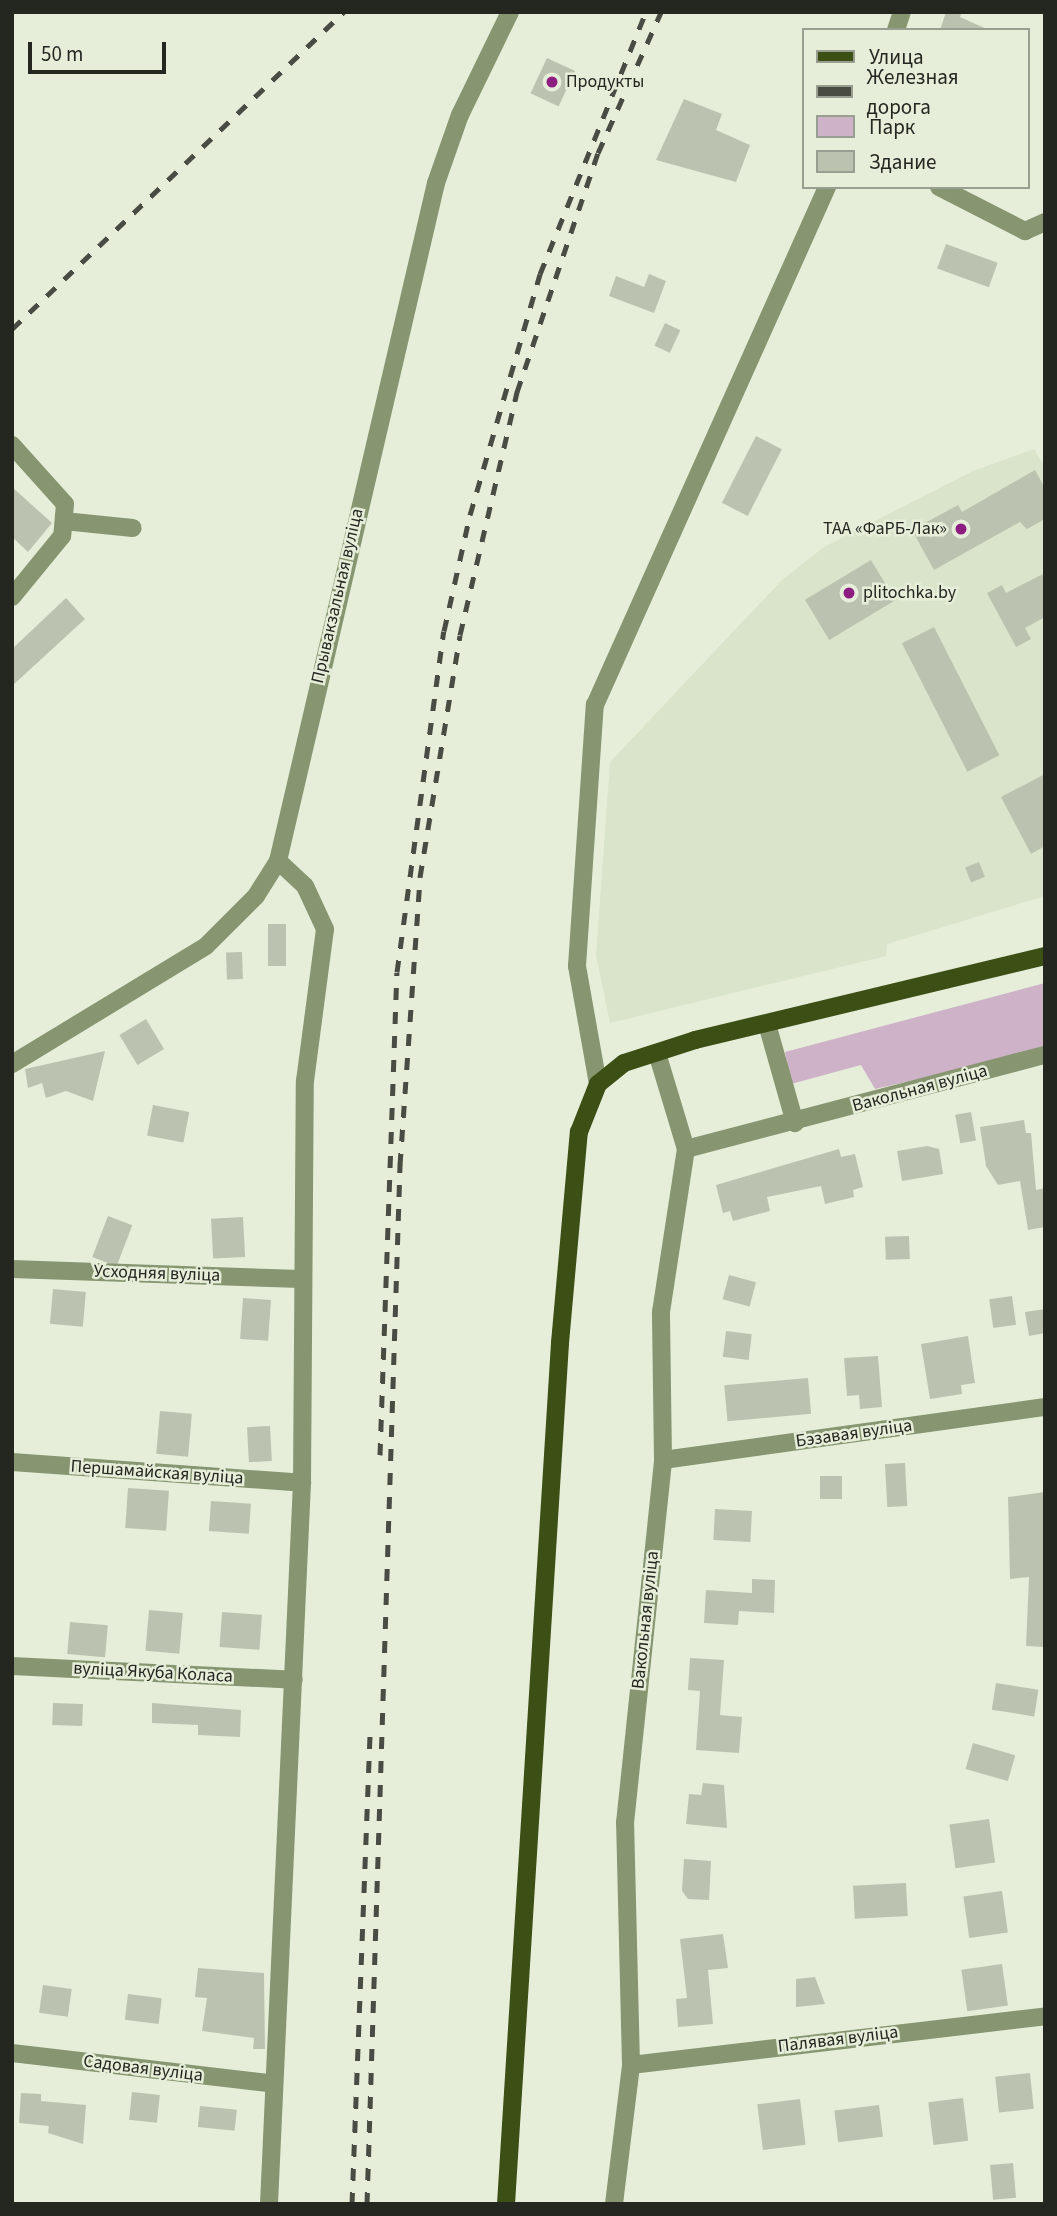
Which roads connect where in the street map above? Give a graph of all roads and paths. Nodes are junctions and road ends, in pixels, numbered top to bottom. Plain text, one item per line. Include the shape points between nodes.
1 (510, 12) edge
2 (826, 189) edge
3 (943, 189) edge
4 (1045, 222) edge
5 (12, 445) edge
6 (64, 521) junction
7 (133, 528) dead end
8 (12, 597) edge
9 (278, 861) junction
10 (1045, 956) edge
11 (767, 1024) junction
12 (657, 1053) junction
13 (1045, 1055) edge
14 (12, 1064) edge
15 (597, 1084) junction
16 (795, 1123) junction
17 (686, 1149) junction
18 (12, 1269) edge
19 (301, 1279) junction
20 (1045, 1407) edge
21 (663, 1460) junction
22 (12, 1462) edge
23 (302, 1483) junction
24 (12, 1666) edge
25 (294, 1680) junction
26 (1045, 2016) edge
27 (12, 2053) edge
28 (631, 2065) junction
29 (274, 2084) junction
30 (269, 2204) edge
31 (506, 2204) edge
32 (614, 2204) edge

1 - 9 street, Прывакзальная вуліца via 460,115 436,183
2 - 15 street via 595,705 578,967
3 - 4 street via 1026,232
5 - 6 street via 65,504
6 - 7 street
6 - 8 street via 62,536
9 - 14 street, Прывакзальная вуліца via 256,895 206,946
9 - 19 street via 305,886 325,929 305,1081
10 - 11 main road
11 - 12 main road
11 - 16 street
12 - 15 main road via 624,1063
12 - 17 street
13 - 16 street, Вакольная вуліца
15 - 31 main road via 579,1132 560,1343
16 - 17 street, Вакольная вуліца
17 - 21 street, Вакольная вуліца via 661,1312
18 - 19 street, Усходняя вуліца
19 - 23 street
20 - 21 street, Бэзавая вуліца
21 - 28 street, Вакольная вуліца via 625,1823
22 - 23 street, Першамайская вуліца
23 - 25 street
24 - 25 street, вуліца Якуба Коласа
25 - 29 street
26 - 28 street, Палявая вуліца
27 - 29 street, Садовая вуліца
28 - 32 street, Вакольная вуліца
29 - 30 street

